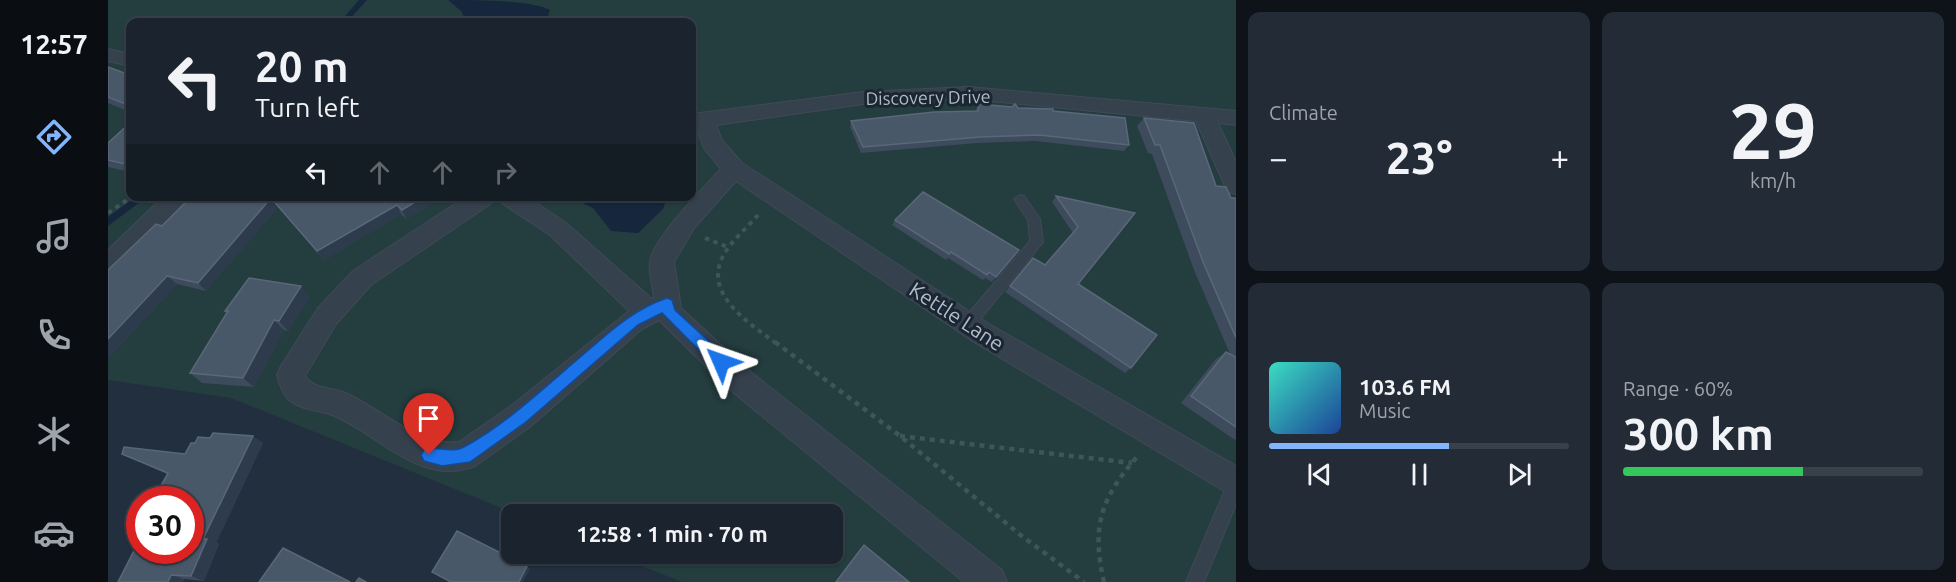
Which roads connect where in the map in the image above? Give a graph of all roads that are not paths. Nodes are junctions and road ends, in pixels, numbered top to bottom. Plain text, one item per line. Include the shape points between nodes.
1 (108, 55) edge
2 (126, 59) edge
3 (1203, 114) junction
4 (1236, 118) edge
5 (697, 120) edge
6 (734, 169) junction
7 (1236, 186) edge
8 (1020, 199) dead end
9 (174, 201) edge
10 (478, 201) edge
11 (516, 201) edge
12 (108, 261) edge
13 (658, 308) junction
14 (968, 324) junction
15 (1236, 484) edge
16 (990, 582) edge
17 (1195, 582) edge

1 - 2 street
3 - 4 street, Discovery Drive
3 - 5 street, Discovery Drive via 969,93 863,98
3 - 7 street
5 - 6 street, Kettle Lane
6 - 13 street via 686,222 662,261
6 - 14 street, Kettle Lane
8 - 14 lane via 1034,219 1037,242
9 - 12 street
10 - 13 street via 356,284 327,316 301,356 291,375 296,388 341,404 429,455 456,459 521,416 633,321
11 - 13 street via 558,229
13 - 16 street via 669,313 738,379
14 - 15 street, Kettle Lane
15 - 17 lane

